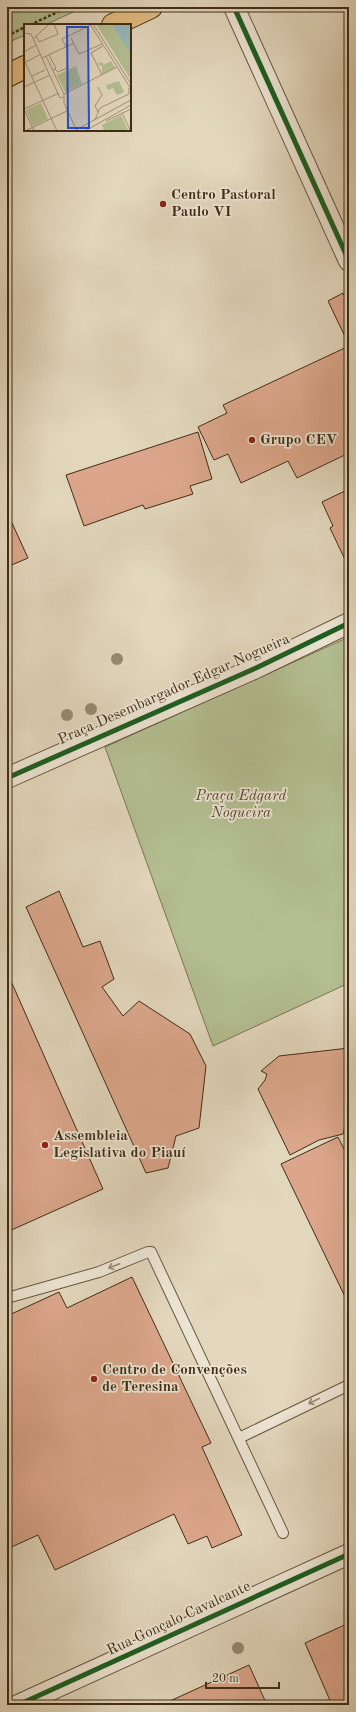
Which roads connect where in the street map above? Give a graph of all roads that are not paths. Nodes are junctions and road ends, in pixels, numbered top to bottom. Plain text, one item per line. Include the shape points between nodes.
1 (151, 7) edge
2 (234, 7) edge
3 (115, 24) edge
4 (24, 68) edge
5 (7, 76) edge
6 (349, 261) edge
7 (349, 623) edge
8 (7, 778) edge
9 (7, 1298) edge
10 (349, 1385) edge
11 (239, 1438) junction
12 (284, 1533) dead end
13 (349, 1554) edge
14 (18, 1705) edge

1 - 3 main road
2 - 6 street
4 - 5 main road
7 - 8 street, Praça Desembargador Edgar Nogueira via 256,668
11 -> 9 lane via 152,1253 99,1272
10 -> 11 lane
11 - 12 lane
13 - 14 street, Rua Gonçalo Cavalcante

